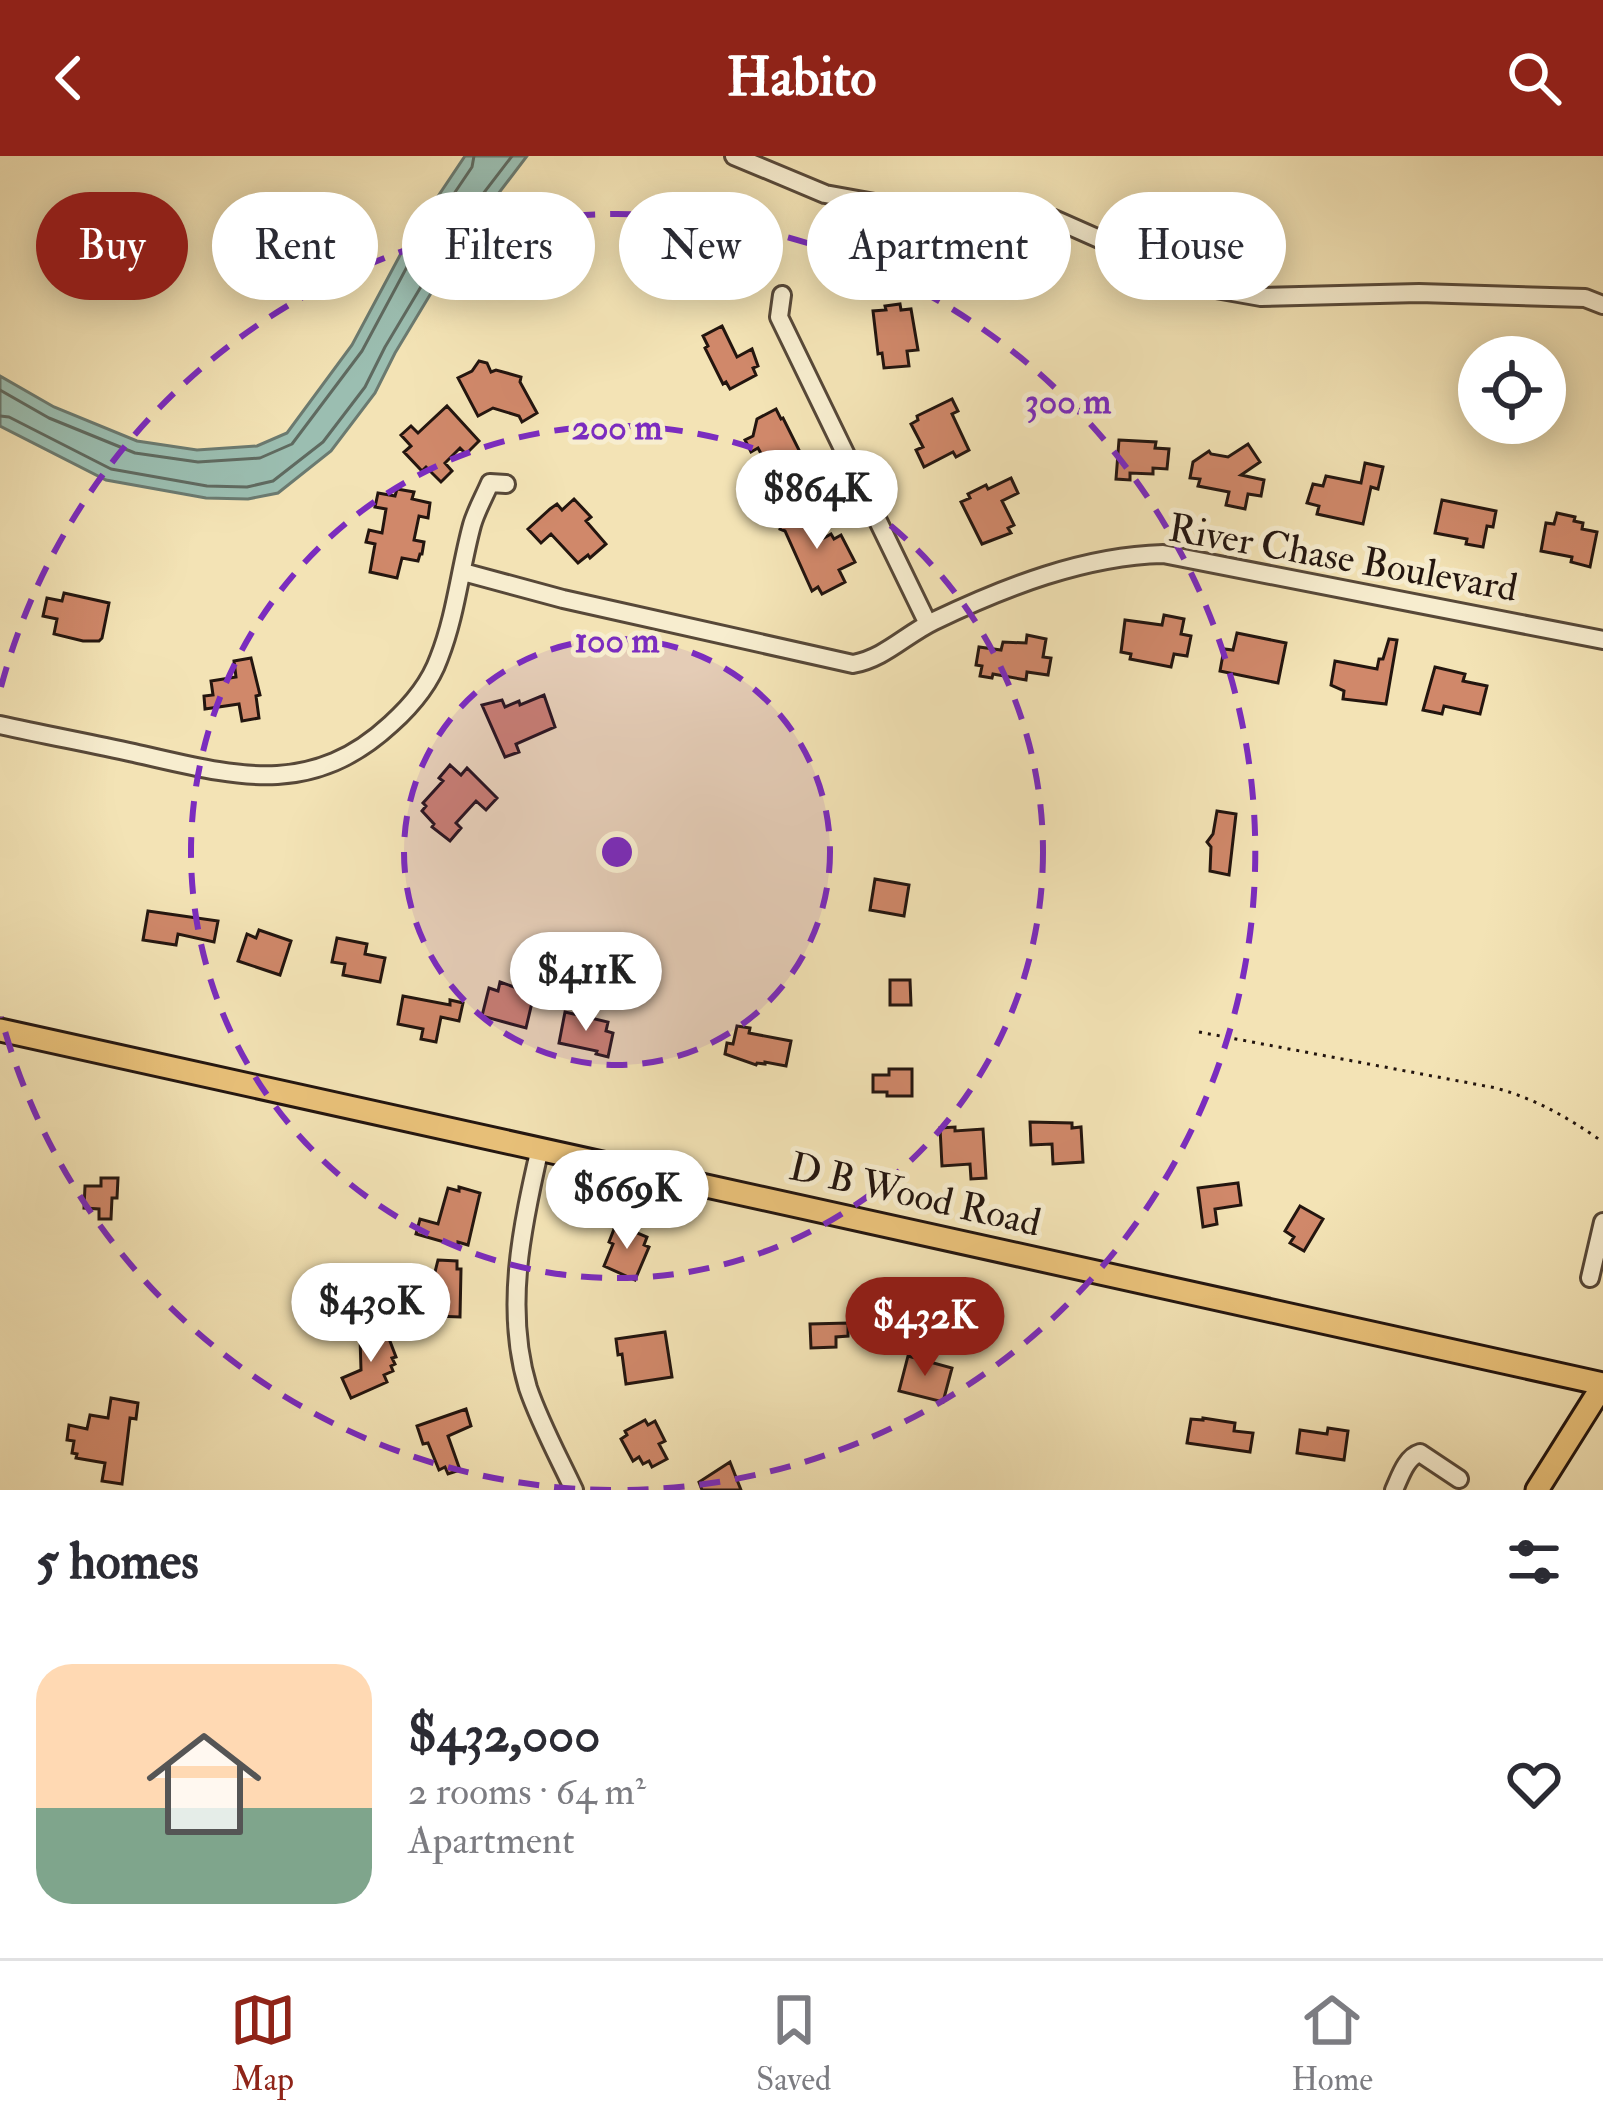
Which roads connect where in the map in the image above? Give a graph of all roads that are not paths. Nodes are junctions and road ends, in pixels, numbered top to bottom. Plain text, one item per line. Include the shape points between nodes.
1 (734, 156) edge
2 (781, 300) edge
3 (1603, 305) edge
4 (506, 484) dead end
5 (463, 572) junction
6 (928, 624) junction
7 (1603, 640) edge
8 (0, 725) edge
9 (0, 1030) edge
10 (540, 1148) junction
11 (1603, 1222) edge
12 (1590, 1278) dead end
13 (1603, 1384) edge
14 (1459, 1479) dead end
15 (574, 1490) edge
16 (1394, 1490) edge
17 (1537, 1490) edge

1 - 3 street via 825,194 1054,219 1210,288 1261,297 1418,292
2 - 6 street via 779,317
4 - 5 street via 490,483
5 - 6 street, River Chase Boulevard via 853,664
5 - 8 street via 438,662 411,705 327,766 248,776
6 - 7 street, River Chase Boulevard via 1090,562 1163,554
9 - 10 main road, D B Wood Road
10 - 13 main road, D B Wood Road
10 - 15 street via 516,1320 538,1416
11 - 12 street
13 - 17 main road
14 - 16 street via 1416,1454

